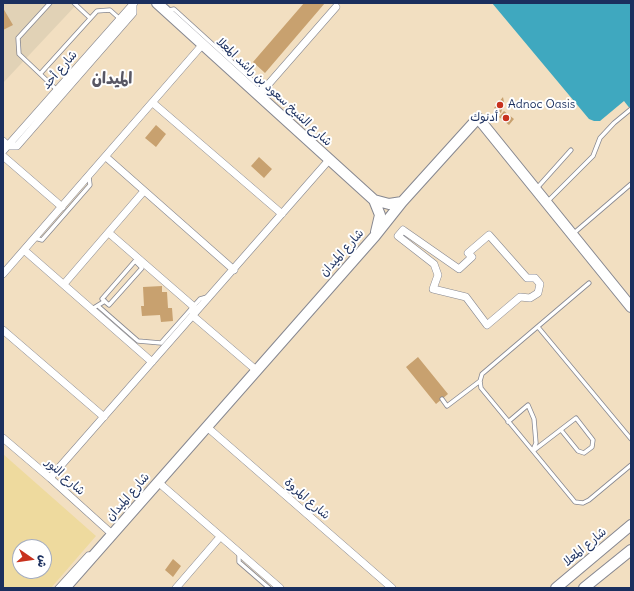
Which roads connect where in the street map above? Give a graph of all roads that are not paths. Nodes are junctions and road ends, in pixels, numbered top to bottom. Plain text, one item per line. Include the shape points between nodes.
1 (50, 3) edge
2 (74, 3) edge
3 (157, 3) edge
4 (133, 4) edge
5 (336, 7) dead end
6 (166, 11) junction
7 (90, 18) junction
8 (120, 19) junction
9 (203, 44) junction
10 (40, 74) junction
11 (57, 90) junction
12 (261, 92) junction
13 (153, 103) junction
14 (631, 109) edge
15 (5, 146) edge
16 (571, 150) dead end
17 (3, 156) edge
18 (106, 157) junction
19 (329, 160) junction
20 (89, 176) junction
21 (631, 184) edge
22 (536, 190) junction
23 (144, 191) junction
24 (374, 200) junction
25 (402, 202) junction
26 (547, 202) junction
27 (62, 207) junction
28 (282, 214) junction
29 (108, 233) junction
30 (573, 234) junction
31 (489, 235) joint
32 (375, 236) junction
33 (35, 238) junction
34 (24, 250) junction
35 (234, 270) junction
36 (3, 274) edge
37 (589, 283) dead end
38 (64, 284) junction
39 (210, 296) junction
40 (105, 301) junction
41 (193, 306) junction
42 (95, 307) junction
43 (631, 307) edge
44 (193, 316) junction
45 (538, 327) junction
46 (3, 330) edge
47 (152, 362) junction
48 (256, 370) junction
49 (480, 381) junction
50 (442, 399) dead end
51 (104, 417) junction
52 (508, 422) junction
53 (207, 427) junction
54 (561, 430) junction
55 (3, 438) edge
56 (631, 439) edge
57 (533, 451) junction
58 (631, 465) edge
59 (50, 478) junction
60 (158, 482) junction
61 (631, 525) edge
62 (112, 534) junction
63 (220, 537) junction
64 (631, 550) edge
65 (239, 553) junction
66 (95, 554) junction
67 (58, 588) edge
68 (65, 588) edge
69 (176, 588) edge
70 (269, 588) edge
71 (280, 588) edge
72 (392, 588) edge
73 (556, 588) edge
74 (584, 588) edge

1 - 10 lane via 18,38 19,54
2 - 7 lane
3 - 6 street, شارع الشيخ سعود بن راشد المعلا
4 - 8 street, شارع أحد
4 - 15 street via 133,13 16,146
5 - 12 street
6 - 9 street, شارع الشيخ سعود بن راشد المعلا
6 - 12 lane via 174,9
7 - 8 lane via 97,11 110,10
7 - 10 lane
8 - 11 street, شارع أحد
9 - 12 street, شارع الشيخ سعود بن راشد المعلا
9 - 13 street
10 - 11 lane
11 - 15 street, شارع أحد
12 - 19 street, شارع الشيخ سعود بن راشد المعلا
13 - 18 street
13 - 28 street
14 - 26 lane via 600,138 593,156
16 - 22 lane
17 - 27 street
18 - 20 street
18 - 23 street
19 - 24 street, شارع الشيخ سعود بن راشد المعلا
19 - 28 street
20 - 27 street
20 - 33 lane via 90,185 42,240
21 - 30 lane
22 - 25 street, شارع الميدان via 478,118
22 - 26 street, شارع الميدان
23 - 29 street
23 - 35 street
24 - 25 street via 390,204
24 - 32 street via 380,215
25 - 32 street, شارع الميدان
26 - 30 street, شارع الميدان
27 - 33 street
28 - 35 street
29 - 38 street
29 - 41 street
30 - 43 street, شارع الميدان
31 - 31 street via 527,278 535,278 540,284 538,293 530,298 520,297 487,325 466,297 433,290 438,275 434,264 398,236 403,230 459,269 472,257 468,253
32 - 48 street, شارع الميدان
33 - 34 street
34 - 36 street
34 - 38 street
35 - 39 street
37 - 45 lane
38 - 42 street
39 - 41 lane via 200,299
39 - 44 street
40 - 40 lane via 109,305 142,268 135,261 102,299
40 - 42 lane
41 - 42 lane via 161,343 138,341
41 - 44 street
42 - 47 street
44 - 47 street
44 - 48 street
45 - 49 lane via 482,374
45 - 56 lane
46 - 51 street
47 - 51 street
48 - 53 street, شارع الميدان
49 - 50 lane via 447,406
49 - 52 lane via 481,388
51 - 59 street
52 - 57 lane
52 - 57 lane via 528,405 534,419 536,443
53 - 60 street, شارع الميدان
53 - 72 street, شارع المروة
54 - 54 lane via 576,418 593,440 592,447 584,453 578,451
54 - 57 lane
55 - 59 street, شارع النور
57 - 58 lane via 575,502 583,503 589,500
59 - 62 street, شارع النور
60 - 62 street, شارع الميدان
60 - 63 street
61 - 73 street, شارع المعلا
62 - 66 street, شارع الميدان
63 - 65 street
63 - 69 street
64 - 74 street
65 - 70 lane via 239,562
65 - 71 street
66 - 67 lane via 88,554
66 - 68 street, شارع الميدان

